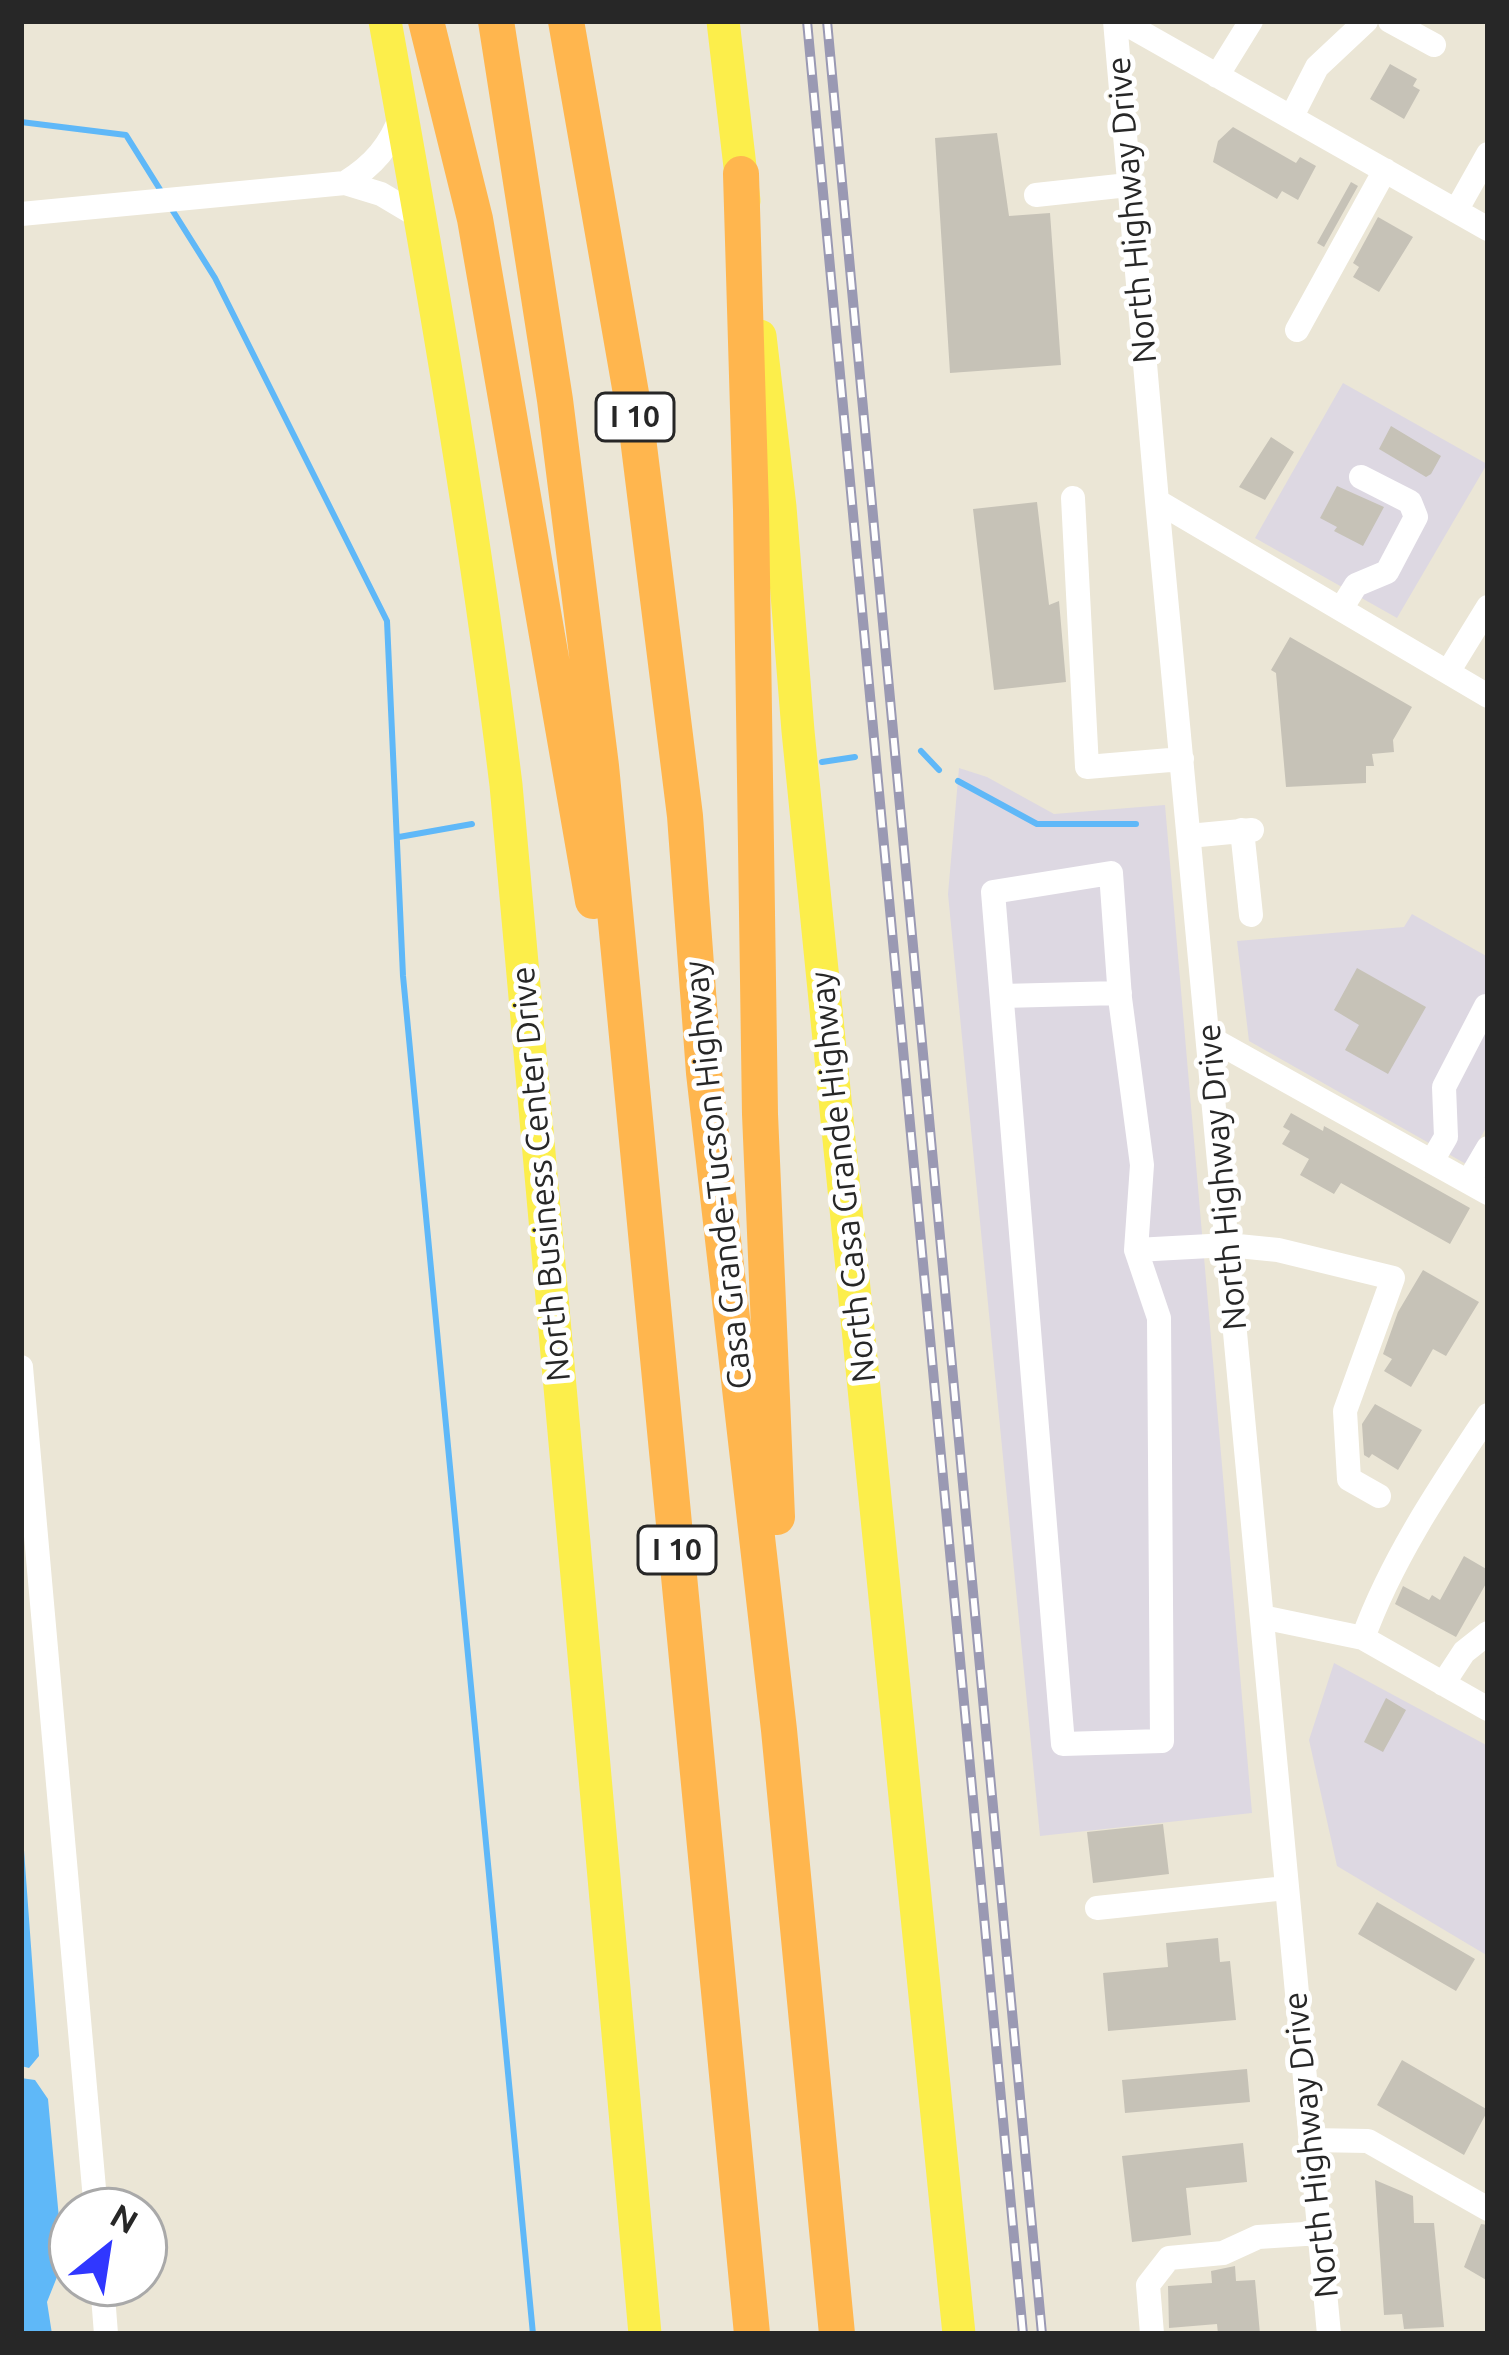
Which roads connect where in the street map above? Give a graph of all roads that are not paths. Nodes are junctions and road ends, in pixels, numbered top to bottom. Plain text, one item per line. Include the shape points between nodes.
1 (386, 21) edge
2 (426, 21) edge
3 (496, 21) edge
4 (566, 21) edge
5 (723, 21) edge
6 (1118, 21) edge
7 (1251, 21) edge
8 (1366, 21) edge
9 (1390, 21) edge
10 (1434, 45) dead end
11 (1217, 76) junction
12 (402, 114) junction
13 (1292, 116) junction
14 (1488, 154) edge
15 (1385, 170) junction
16 (741, 174) junction
17 (344, 183) junction
18 (1128, 185) junction
19 (1036, 195) dead end
20 (1456, 211) junction
21 (21, 214) edge
22 (423, 219) junction
23 (1488, 229) edge
24 (1297, 330) dead end
25 (1361, 477) dead end
26 (1073, 498) dead end
27 (1157, 501) junction
28 (1488, 607) edge
29 (1341, 609) junction
30 (1448, 672) junction
31 (1488, 695) edge
32 (1182, 759) junction
33 (1189, 836) junction
34 (1251, 915) dead end
35 (1120, 993) junction
36 (1002, 996) junction
37 (1486, 1006) edge
38 (1210, 1038) junction
39 (1488, 1148) edge
40 (1432, 1161) junction
41 (640, 1168) junction
42 (1478, 1188) edge
43 (1228, 1245) junction
44 (1136, 1250) junction
45 (21, 1367) edge
46 (1488, 1415) edge
47 (1379, 1496) dead end
48 (1262, 1617) junction
49 (1488, 1634) edge
50 (1363, 1638) junction
51 (1443, 1684) junction
52 (1488, 1709) edge
53 (779, 1730) junction
54 (1286, 1888) junction
55 (1097, 1908) dead end
56 (1310, 2140) junction
57 (94, 2187) edge
58 (1488, 2210) edge
59 (1320, 2233) junction
60 (645, 2334) edge
61 (752, 2334) edge
62 (836, 2334) edge
63 (959, 2334) edge
64 (1152, 2334) edge
65 (1329, 2334) edge

1 - 12 main road, North Business Center Drive
2 - 41 highway via 475,219
3 - 41 highway, I 10 via 584,628
4 - 53 highway, Casa Grande-Tucson Highway / I 10 via 639,445
5 - 16 main road, North Casa Grande Highway
6 - 11 street
6 - 18 street, North Highway Drive
7 - 11 street
8 - 13 street via 1317,67
9 - 10 street
11 - 13 street
12 - 17 street via 376,160
12 - 22 main road, North Business Center Drive
13 - 15 street
14 - 20 street
15 - 20 street
15 - 24 street
16 - 53 highway
16 - 63 main road, North Casa Grande Highway
17 - 21 street
17 - 22 street
18 - 19 street
18 - 27 street, North Highway Drive
20 - 23 street
22 - 60 main road, North Business Center Drive via 506,785
25 - 29 street via 1410,502 1416,517 1387,572 1356,585
26 - 32 street via 1088,767
27 - 29 street
27 - 32 street, North Highway Drive
28 - 30 street
29 - 30 street
30 - 31 street
32 - 33 street, North Highway Drive
33 - 34 street via 1248,830
33 - 38 street, North Highway Drive
35 - 36 street
35 - 36 street via 1111,873 993,892
35 - 44 street via 1142,1165
36 - 44 street via 1063,1744 1162,1742 1159,1318
37 - 40 street via 1444,1087 1446,1137
38 - 40 street
38 - 43 street, North Highway Drive
39 - 42 street
40 - 42 street
41 - 61 highway, I 10
43 - 44 street
43 - 47 street via 1393,1278 1345,1411 1349,1479
43 - 48 street, North Highway Drive
45 - 57 street
46 - 50 street via 1430,1501
48 - 50 street
48 - 54 street, North Highway Drive
49 - 51 street
50 - 51 street
51 - 52 street
53 - 62 highway, Casa Grande-Tucson Highway / I 10
54 - 55 street
54 - 56 street, North Highway Drive
56 - 58 street via 1367,2141
56 - 59 street, North Highway Drive
59 - 64 street via 1258,2237 1223,2253 1168,2258 1148,2285
59 - 65 street, North Highway Drive

